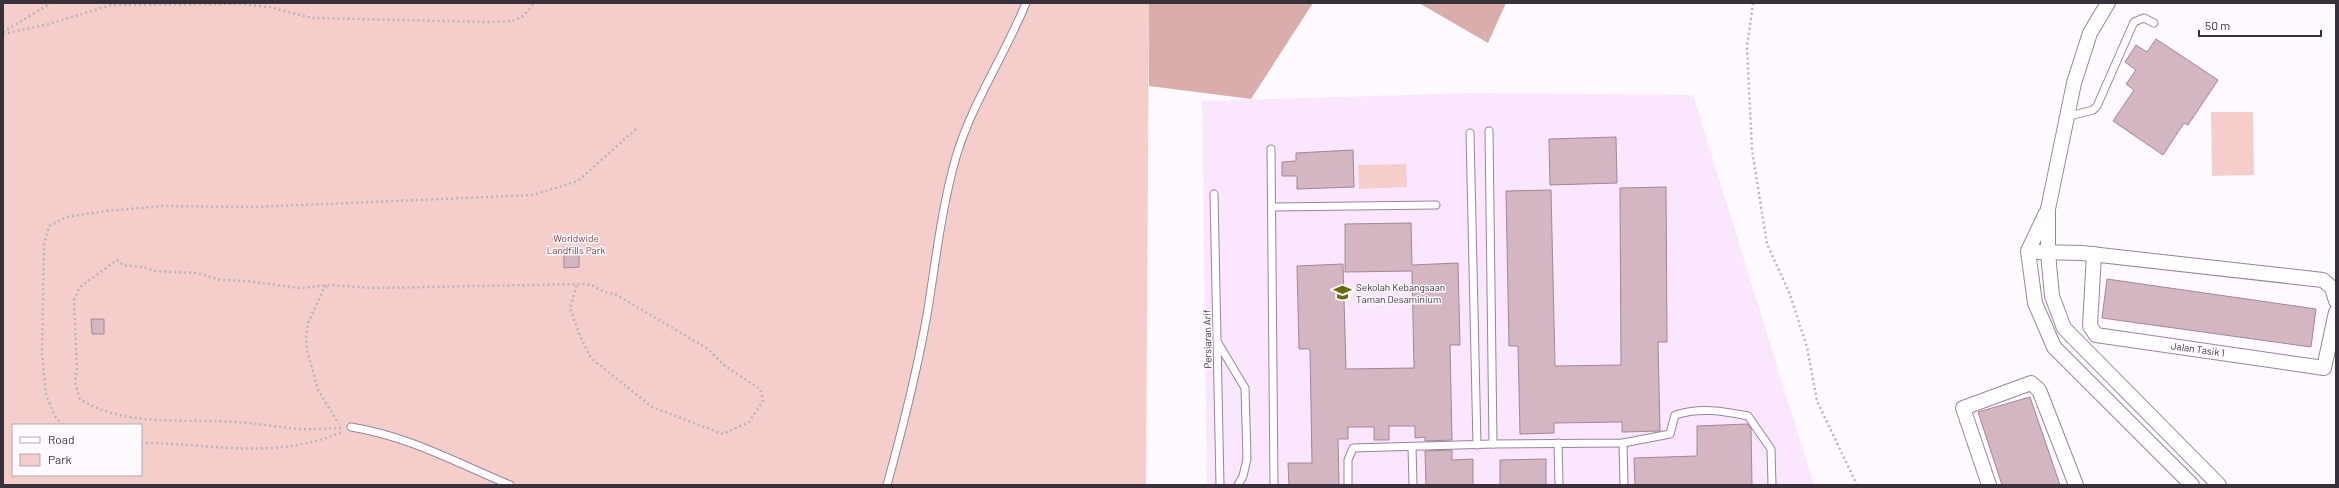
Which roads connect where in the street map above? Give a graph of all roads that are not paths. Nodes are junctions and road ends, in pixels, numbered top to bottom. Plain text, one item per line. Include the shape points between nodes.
1 (1026, 3) edge
2 (2108, 3) edge
3 (2154, 23) dead end
4 (2066, 117) junction
5 (1489, 131) dead end
6 (1470, 133) dead end
7 (1271, 149) dead end
8 (1214, 194) dead end
9 (1436, 205) dead end
10 (1273, 207) junction
11 (2048, 208) junction
12 (2028, 251) junction
13 (2048, 253) junction
14 (2094, 254) junction
15 (2336, 300) edge
16 (2336, 312) edge
17 (1217, 342) junction
18 (351, 427) road end
19 (1558, 443) junction
20 (1623, 443) junction
21 (1493, 444) junction
22 (1477, 445) junction
23 (1412, 447) junction
24 (510, 485) edge
25 (887, 485) edge
26 (1220, 485) edge
27 (1238, 485) edge
28 (1274, 485) edge
29 (1348, 485) edge
30 (1413, 485) edge
31 (1559, 485) edge
32 (1624, 485) edge
33 (1772, 485) edge
34 (1989, 485) edge
35 (2076, 485) edge
36 (2192, 485) edge
37 (2219, 485) edge

1 - 25 lane via 969,120 956,158 906,415
2 - 4 street via 2090,33
3 - 4 lane via 2144,18 2134,22 2097,106 2093,110
4 - 11 street
5 - 21 lane
6 - 22 lane
7 - 10 lane
8 - 17 lane, Persiaran Arif
9 - 10 lane
10 - 28 lane
11 - 12 street
11 - 13 street
12 - 13 street
12 - 36 street via 2035,303 2054,347
13 - 14 street
13 - 37 street via 2052,296 2064,328
14 - 15 street via 2323,280 2332,288
14 - 16 street, Jalan Tasik 1 via 2090,326 2096,335 2324,368
17 - 26 lane, Persiaran Arif
17 - 27 lane via 1245,388 1247,460
18 - 24 lane via 381,432 426,447
19 - 20 lane
19 - 21 lane
19 - 31 lane
20 - 32 lane
20 - 33 lane via 1670,434 1675,415 1686,411 1716,410 1748,416 1771,449
21 - 22 lane
22 - 23 lane
23 - 29 lane via 1353,448 1348,460
23 - 30 lane
34 - 35 street via 1963,408 2031,383 2039,390

